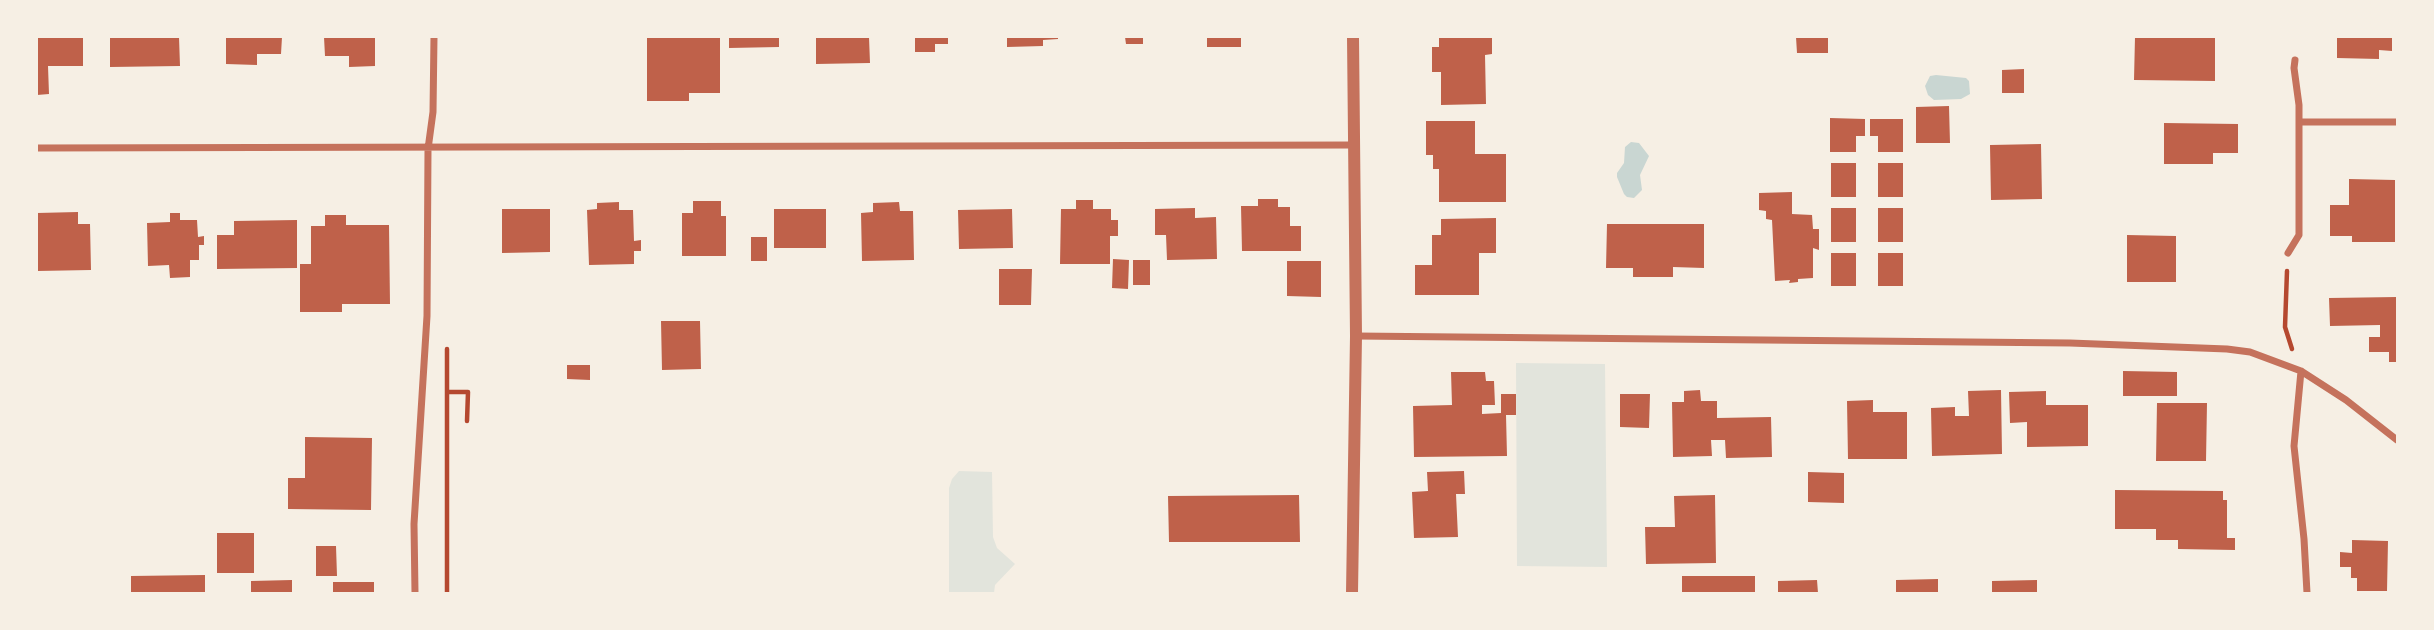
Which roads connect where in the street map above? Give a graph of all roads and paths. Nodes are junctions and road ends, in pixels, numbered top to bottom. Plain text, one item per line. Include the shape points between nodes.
1 (434, 37) edge
2 (1353, 37) edge
3 (2295, 60) dead end
4 (2299, 122) junction
5 (2397, 122) edge
6 (1354, 145) junction
7 (37, 148) edge
8 (428, 149) junction
9 (2288, 253) joint
10 (1356, 336) junction
11 (2301, 371) junction
12 (447, 392) dead end
13 (2397, 440) edge
14 (415, 593) edge
15 (446, 593) edge
16 (1352, 593) edge
17 (2307, 593) edge

1 - 8 street
2 - 6 street
3 - 4 street
4 - 5 street
4 - 9 street via 2300,235
6 - 8 street
6 - 10 street
7 - 8 street
8 - 14 street via 427,316 414,524
9 - 11 path via 2285,327
10 - 11 street via 2207,348 2250,352
10 - 16 street
11 - 13 street
11 - 17 street via 2294,446
12 - 15 path

